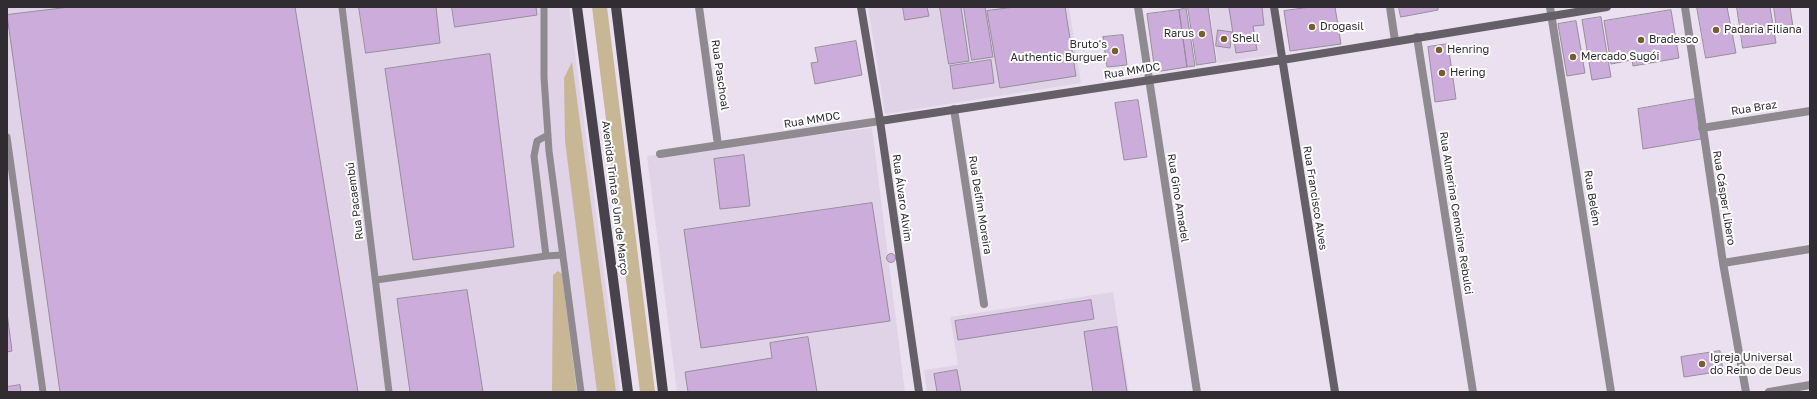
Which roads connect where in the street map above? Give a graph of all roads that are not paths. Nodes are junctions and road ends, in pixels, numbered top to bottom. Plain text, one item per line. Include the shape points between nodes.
1 (342, 7) edge
2 (544, 7) edge
3 (577, 7) edge
4 (616, 7) edge
5 (699, 7) edge
6 (861, 7) edge
7 (1138, 7) edge
8 (1274, 7) edge
9 (1390, 7) edge
10 (1550, 7) edge
11 (1607, 7) edge
12 (1685, 7) edge
13 (1552, 16) junction
14 (1417, 37) junction
15 (1395, 41) junction
16 (1282, 60) junction
17 (1149, 80) junction
18 (954, 109) junction
19 (1810, 111) edge
20 (880, 121) junction
21 (1702, 128) junction
22 (548, 135) junction
23 (7, 137) edge
24 (718, 145) junction
25 (660, 154) dead end
26 (1810, 249) edge
27 (562, 255) junction
28 (546, 256) junction
29 (1723, 263) junction
30 (376, 280) junction
31 (984, 304) dead end
32 (1810, 385) edge
33 (43, 392) edge
34 (389, 392) edge
35 (581, 392) edge
36 (628, 392) edge
37 (663, 392) edge
38 (919, 392) edge
39 (1197, 392) edge
40 (1335, 392) edge
41 (1473, 392) edge
42 (1611, 392) edge
43 (1746, 392) edge
44 (1769, 392) edge

1 - 30 lane, Rua Pacaembú
2 - 22 lane via 544,77
3 - 36 main road, Avenida Trinta e Um de Março
4 - 37 main road
5 - 24 street, Rua Paschoal
6 - 20 street, Rua Álvaro Alvim
7 - 17 street, Rua Gino Amadel
8 - 16 street, Rua Francisco Alves
9 - 15 street
10 - 13 street, Rua Belém
11 - 13 street, Rua MMDC
12 - 21 street, Rua Cásper Libero
13 - 14 street, Rua MMDC
13 - 42 street, Rua Belém
14 - 15 street, Rua MMDC
14 - 41 street, Rua Almerina Cemoline Rebulci
15 - 16 street, Rua MMDC
16 - 17 street, Rua MMDC
16 - 40 street, Rua Francisco Alves
17 - 18 street, Rua MMDC
17 - 39 street, Rua Gino Amadel
18 - 20 street, Rua MMDC
18 - 31 street, Rua Delfim Moreira
19 - 21 street, Rua Braz
20 - 24 street, Rua MMDC
20 - 38 street, Rua Álvaro Alvim
21 - 29 street, Rua Cásper Libero
22 - 27 lane
22 - 28 lane via 537,142 534,156
23 - 33 lane
24 - 25 street, Rua MMDC
26 - 29 street
27 - 28 lane
27 - 35 lane
28 - 30 lane
29 - 43 street, Rua Cásper Libero
30 - 34 lane, Rua Pacaembú
32 - 44 street

